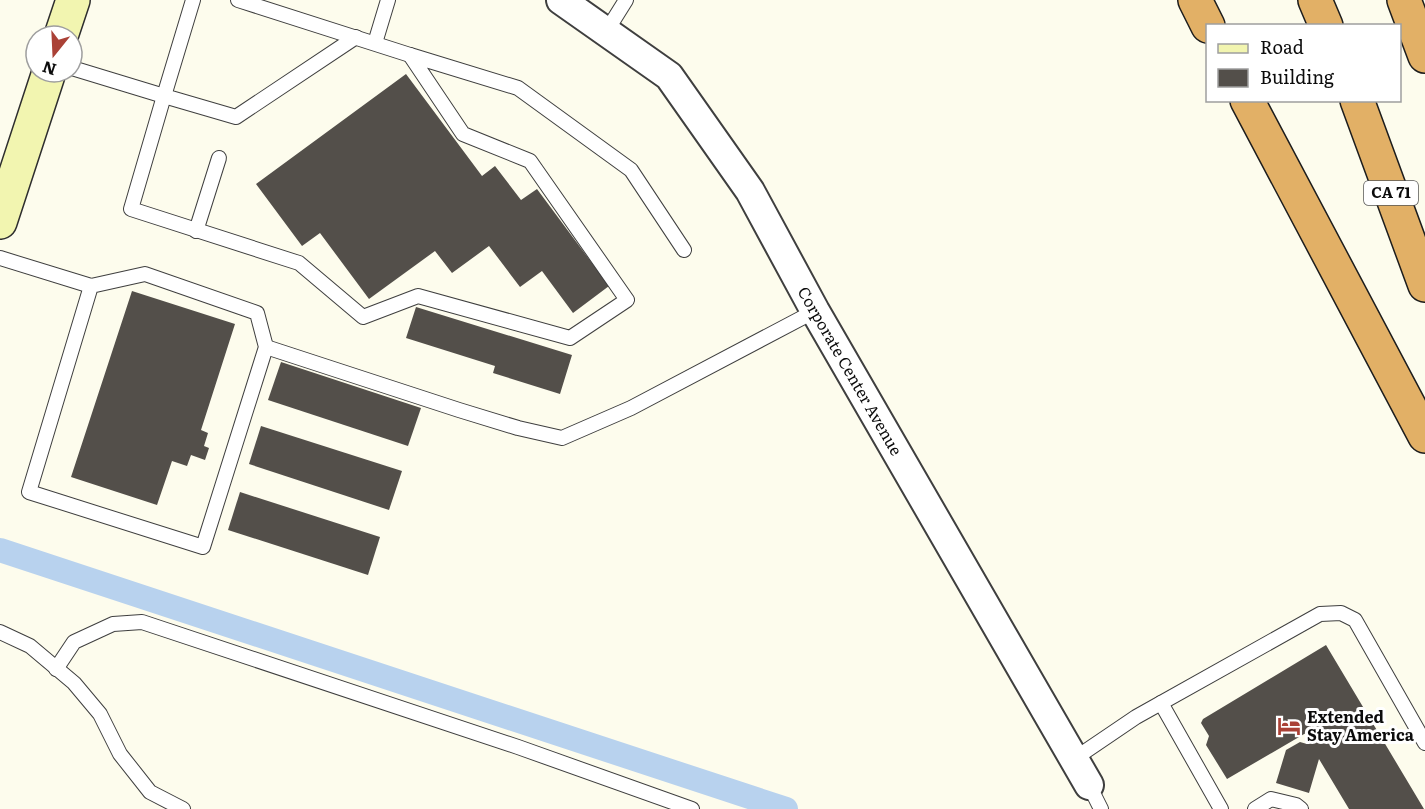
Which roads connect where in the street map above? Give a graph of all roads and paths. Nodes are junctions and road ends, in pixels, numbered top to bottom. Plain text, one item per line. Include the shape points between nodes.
1 (73, 0) edge
2 (193, 0) edge
3 (238, 0) edge
4 (388, 0) edge
5 (561, 0) edge
6 (626, 0) edge
7 (1195, 0) edge
8 (1315, 0) edge
9 (1404, 0) edge
10 (65, 24) edge
11 (1207, 24) edge
12 (1325, 24) edge
13 (606, 32) junction
14 (356, 37) junction
15 (375, 44) junction
16 (410, 55) junction
17 (1425, 56) edge
18 (84, 72) edge
19 (45, 84) edge
20 (164, 96) junction
21 (1248, 102) edge
22 (1358, 102) edge
23 (219, 158) dead end
24 (0, 222) edge
25 (196, 231) junction
26 (684, 250) dead end
27 (0, 258) edge
28 (1425, 285) edge
29 (90, 286) junction
30 (815, 311) junction
31 (266, 347) junction
32 (1425, 436) edge
33 (0, 632) edge
34 (56, 669) junction
35 (1161, 704) junction
36 (1425, 743) edge
37 (1074, 759) junction
38 (1095, 797) edge
39 (183, 809) edge
40 (692, 809) edge
41 (1221, 809) edge
42 (1255, 809) edge
43 (1301, 809) edge

1 - 10 main road
2 - 20 lane
3 - 14 lane
4 - 15 lane
5 - 13 street, Corporate Center Avenue
6 - 13 lane
7 - 11 highway
8 - 12 highway
9 - 17 highway
13 - 30 street, Corporate Center Avenue via 669,76 750,191
14 - 15 lane
14 - 20 lane via 236,117
15 - 16 lane
16 - 25 lane via 463,134 530,161 627,300 570,338 418,296 363,317 299,263
16 - 26 lane via 518,88 631,170
18 - 20 lane
19 - 24 main road
20 - 25 lane via 131,209
21 - 32 highway
22 - 28 highway, CA 71
23 - 25 lane
27 - 29 lane
29 - 31 lane via 145,274 257,313
29 - 31 lane via 29,492 203,547
30 - 31 lane via 631,408 562,438 459,410
30 - 37 street, Corporate Center Avenue
33 - 34 lane via 30,646
34 - 39 lane via 74,683 100,714 120,754 150,792
34 - 40 lane via 74,642 113,624 142,622 519,747
35 - 36 lane via 1320,614 1341,613 1355,620
35 - 37 lane
35 - 41 lane
37 - 38 street, Corporate Center Avenue
42 - 43 lane via 1270,799

